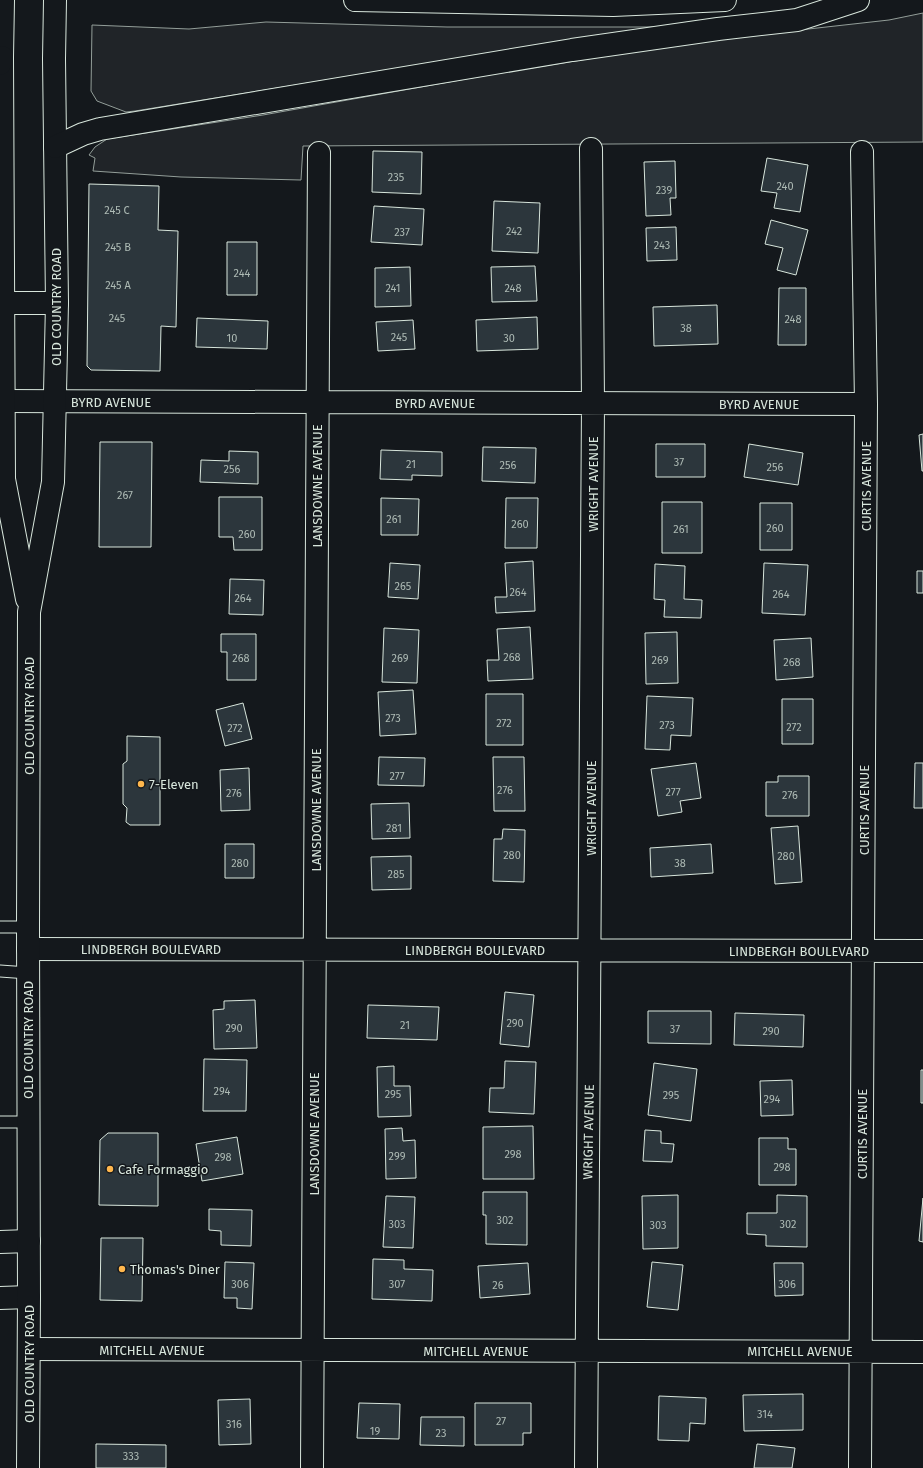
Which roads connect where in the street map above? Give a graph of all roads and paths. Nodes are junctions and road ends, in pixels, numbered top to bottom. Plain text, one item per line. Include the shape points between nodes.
1 (3, 0) edge
2 (55, 0) edge
3 (354, 0) edge
4 (725, 0) edge
5 (858, 0) edge
6 (1, 61) edge
7 (55, 147) junction
8 (591, 149) dead end
9 (862, 152) dead end
10 (319, 153) dead end
11 (2, 303) edge
12 (57, 303) junction
13 (4, 401) junction
14 (55, 401) junction
15 (318, 402) junction
16 (593, 403) junction
17 (866, 404) junction
18 (29, 612) junction
19 (0, 927) edge
20 (28, 927) junction
21 (28, 949) junction
22 (315, 950) junction
23 (590, 950) junction
24 (864, 951) junction
25 (923, 951) edge
26 (0, 971) edge
27 (28, 972) junction
28 (0, 1122) edge
29 (28, 1122) junction
30 (29, 1241) junction
31 (0, 1242) edge
32 (0, 1298) edge
33 (29, 1298) junction
34 (29, 1349) junction
35 (313, 1350) junction
36 (586, 1351) junction
37 (861, 1351) junction
38 (923, 1352) edge
39 (28, 1468) edge
40 (312, 1468) edge
41 (586, 1468) edge
42 (860, 1468) edge

1 - 6 main road, OLD COUNTRY ROAD
2 - 7 main road, OLD COUNTRY ROAD
3 - 4 main road via 598,4
5 - 7 main road via 796,20 572,50 100,129
6 - 11 main road, OLD COUNTRY ROAD
7 - 12 main road, OLD COUNTRY ROAD
8 - 16 main road, WRIGHT AVENUE
9 - 17 main road, CURTIS AVENUE
10 - 15 main road, LANSDOWNE AVENUE
11 - 12 main road
11 - 13 main road, OLD COUNTRY ROAD
12 - 14 main road, OLD COUNTRY ROAD
13 - 14 main road, BYRD AVENUE
13 - 18 main road, OLD COUNTRY ROAD via 4,479
14 - 15 main road, BYRD AVENUE
14 - 18 main road, OLD COUNTRY ROAD via 53,482
15 - 16 main road, BYRD AVENUE
15 - 22 main road, LANSDOWNE AVENUE
16 - 17 main road, BYRD AVENUE
16 - 23 main road, WRIGHT AVENUE
17 - 24 main road, CURTIS AVENUE
18 - 20 main road, OLD COUNTRY ROAD
19 - 20 lane
20 - 21 main road, OLD COUNTRY ROAD
21 - 22 main road, LINDBERGH BOULEVARD
21 - 27 main road, OLD COUNTRY ROAD
22 - 23 main road, LINDBERGH BOULEVARD
22 - 35 main road, LANSDOWNE AVENUE
23 - 24 main road, LINDBERGH BOULEVARD
23 - 36 main road, WRIGHT AVENUE
24 - 25 main road, LINDBERGH BOULEVARD
24 - 37 main road, CURTIS AVENUE
26 - 27 lane
27 - 29 main road, OLD COUNTRY ROAD
28 - 29 lane
29 - 30 main road, OLD COUNTRY ROAD
30 - 31 main road
30 - 33 main road, OLD COUNTRY ROAD
32 - 33 main road
33 - 34 main road, OLD COUNTRY ROAD
34 - 35 main road, MITCHELL AVENUE
34 - 39 main road, OLD COUNTRY ROAD
35 - 36 main road, MITCHELL AVENUE
35 - 40 main road, LANSDOWNE AVENUE
36 - 37 main road, MITCHELL AVENUE
36 - 41 main road, WRIGHT AVENUE
37 - 38 main road, MITCHELL AVENUE
37 - 42 main road, CURTIS AVENUE

